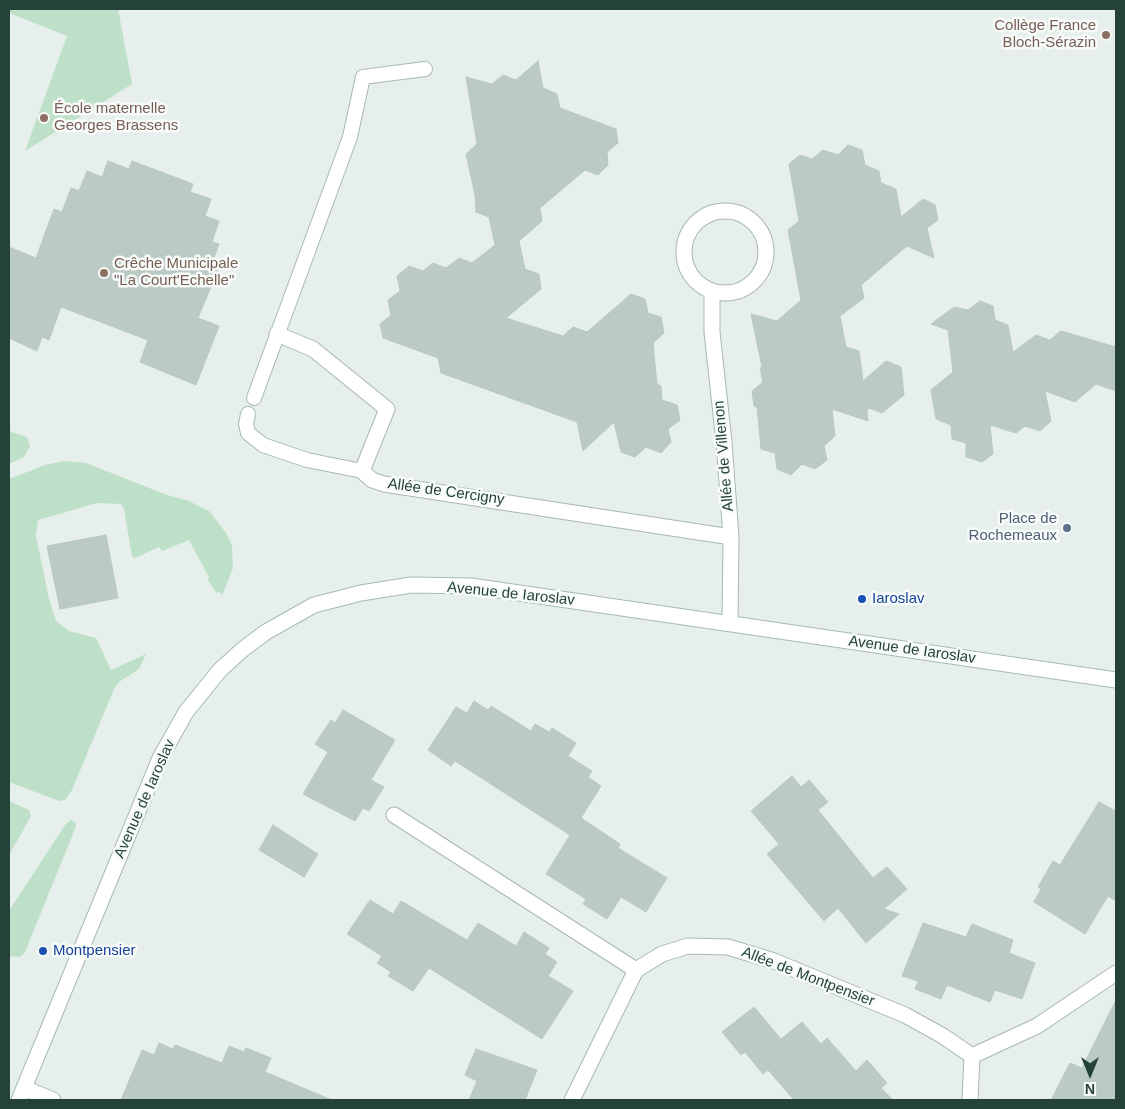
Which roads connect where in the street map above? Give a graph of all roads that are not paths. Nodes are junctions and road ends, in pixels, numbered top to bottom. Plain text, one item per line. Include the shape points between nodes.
1 (424, 69) dead end
2 (712, 291) junction
3 (278, 334) junction
4 (254, 398) dead end
5 (248, 414) dead end
6 (362, 471) junction
7 (731, 537) junction
8 (730, 622) junction
9 (1116, 680) edge
10 (394, 815) dead end
11 (636, 970) junction
12 (1116, 973) edge
13 (972, 1056) junction
14 (21, 1094) edge
15 (53, 1100) edge
16 (572, 1100) edge
17 (970, 1100) edge

1 - 3 lane via 363,78 350,137
2 - 2 street via 732,293 745,288 755,281 764,267 767,250 764,237 756,224 743,214 723,210 711,213 697,222 687,236 684,246 687,266 694,279
2 - 7 street, Allée de Villenon via 712,332
3 - 4 lane
3 - 6 street via 313,349 386,409
5 - 6 lane via 248,433 263,445 307,460
6 - 7 street, Allée de Cercigny via 384,484
7 - 8 street, Allée de Villenon
8 - 9 street, Avenue de Iaroslav
8 - 14 street, Avenue de Iaroslav via 471,586 412,585 314,605 266,632 220,670 186,712 160,758
10 - 11 street
11 - 13 street, Allée de Montpensier via 674,949 728,947 774,961 905,1014
11 - 16 street
12 - 13 street via 1037,1026
13 - 17 street
14 - 15 street

